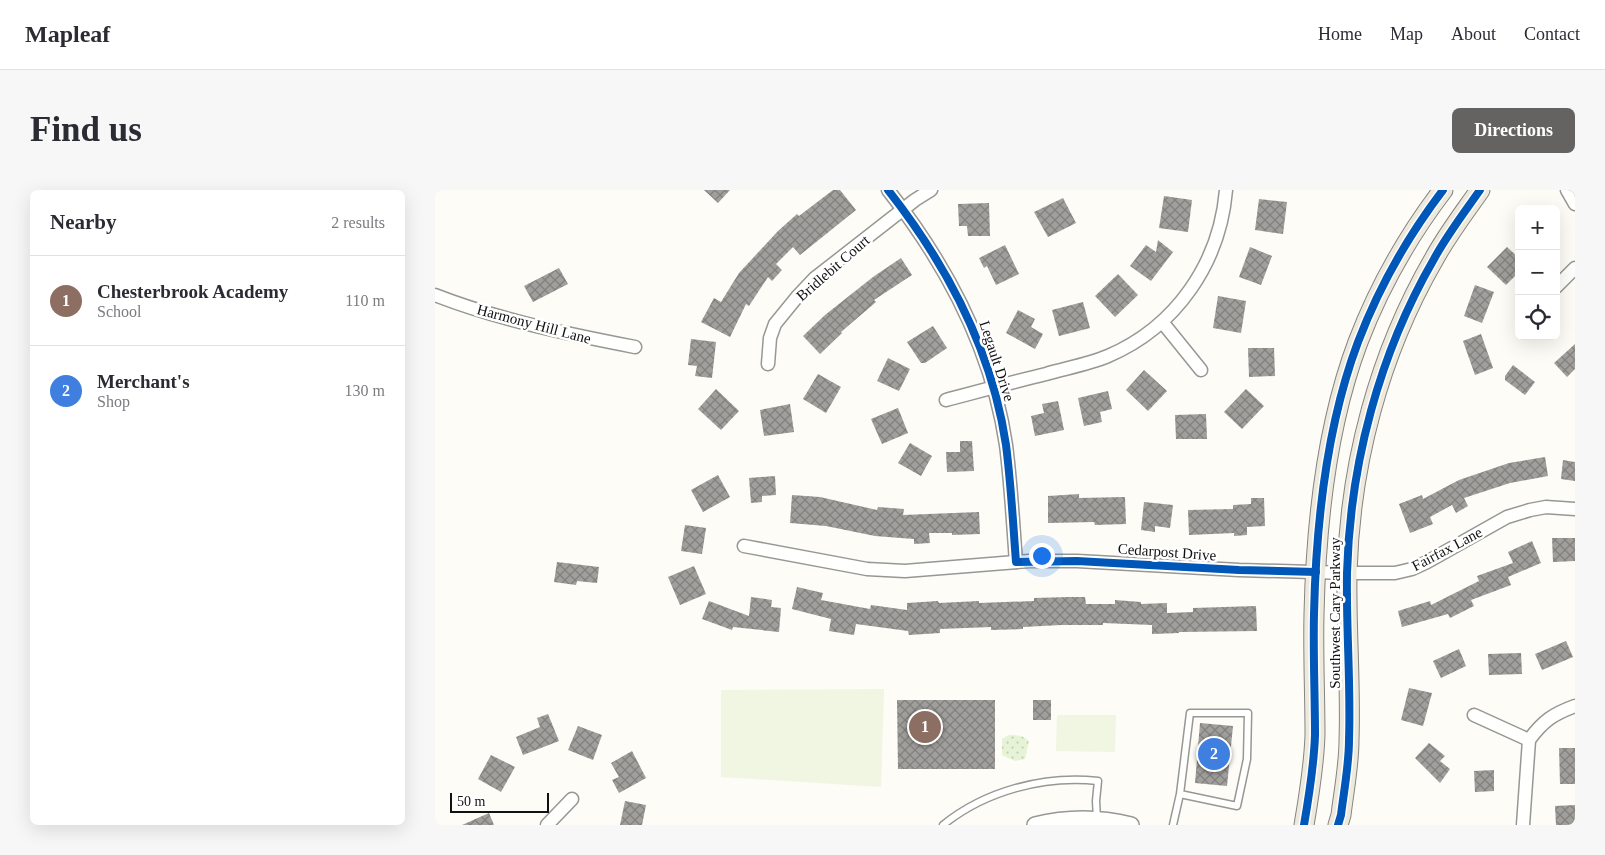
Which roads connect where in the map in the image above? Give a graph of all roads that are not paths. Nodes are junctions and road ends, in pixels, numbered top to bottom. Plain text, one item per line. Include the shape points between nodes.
1 (888, 190) edge
2 (931, 190) edge
3 (1226, 190) edge
4 (1443, 190) edge
5 (1480, 190) edge
6 (1567, 190) edge
7 (1575, 204) edge
8 (903, 209) junction
9 (1575, 268) edge
10 (1560, 283) edge
11 (435, 295) edge
12 (1163, 322) junction
13 (635, 347) dead end
14 (768, 364) dead end
15 (1201, 370) dead end
16 (994, 388) junction
17 (946, 400) dead end
18 (1575, 509) edge
19 (744, 546) dead end
20 (1016, 562) junction
21 (1316, 572) junction
22 (1347, 573) junction
23 (1575, 706) edge
24 (1474, 715) dead end
25 (1529, 740) junction
26 (1180, 794) junction
27 (572, 799) dead end
28 (1097, 822) edge
29 (547, 825) edge
30 (943, 825) edge
31 (1035, 825) edge
32 (1131, 825) edge
33 (1173, 825) edge
34 (1303, 825) edge
35 (1339, 825) edge
36 (1523, 825) edge

1 - 8 street, Legault Drive
2 - 8 street, Bridlebit Court
3 - 12 street via 1222,218 1209,258 1183,300
4 - 21 main road, Southwest Cary Parkway via 1421,219 1386,278 1358,342 1336,421 1324,483
5 - 22 main road, Southwest Cary Parkway via 1433,260 1388,358 1360,456
6 - 7 street
8 - 14 street, Bridlebit Court via 797,296 775,324 770,338
8 - 16 street, Legault Drive via 962,303
9 - 10 street
11 - 13 street, Harmony Hill Lane via 564,334
12 - 15 street
12 - 16 street via 1108,356
16 - 17 street
16 - 20 street, Legault Drive via 1010,478
18 - 22 street, Fairfax Lane via 1546,507 1507,517 1412,569
19 - 20 street, Cedarpost Drive via 887,571
20 - 21 street, Cedarpost Drive via 1077,561
21 - 22 street, Fairfax Lane
21 - 34 main road, Southwest Cary Parkway via 1315,736
22 - 35 main road, Southwest Cary Parkway via 1349,741
23 - 25 street via 1545,720
24 - 25 street
25 - 36 street
26 - 26 lane via 1237,806 1247,759 1248,713 1190,713
26 - 33 lane
27 - 29 street
28 - 30 lane via 1098,782 1079,779 1019,788 984,799
28 - 31 street via 1071,819
28 - 32 street

